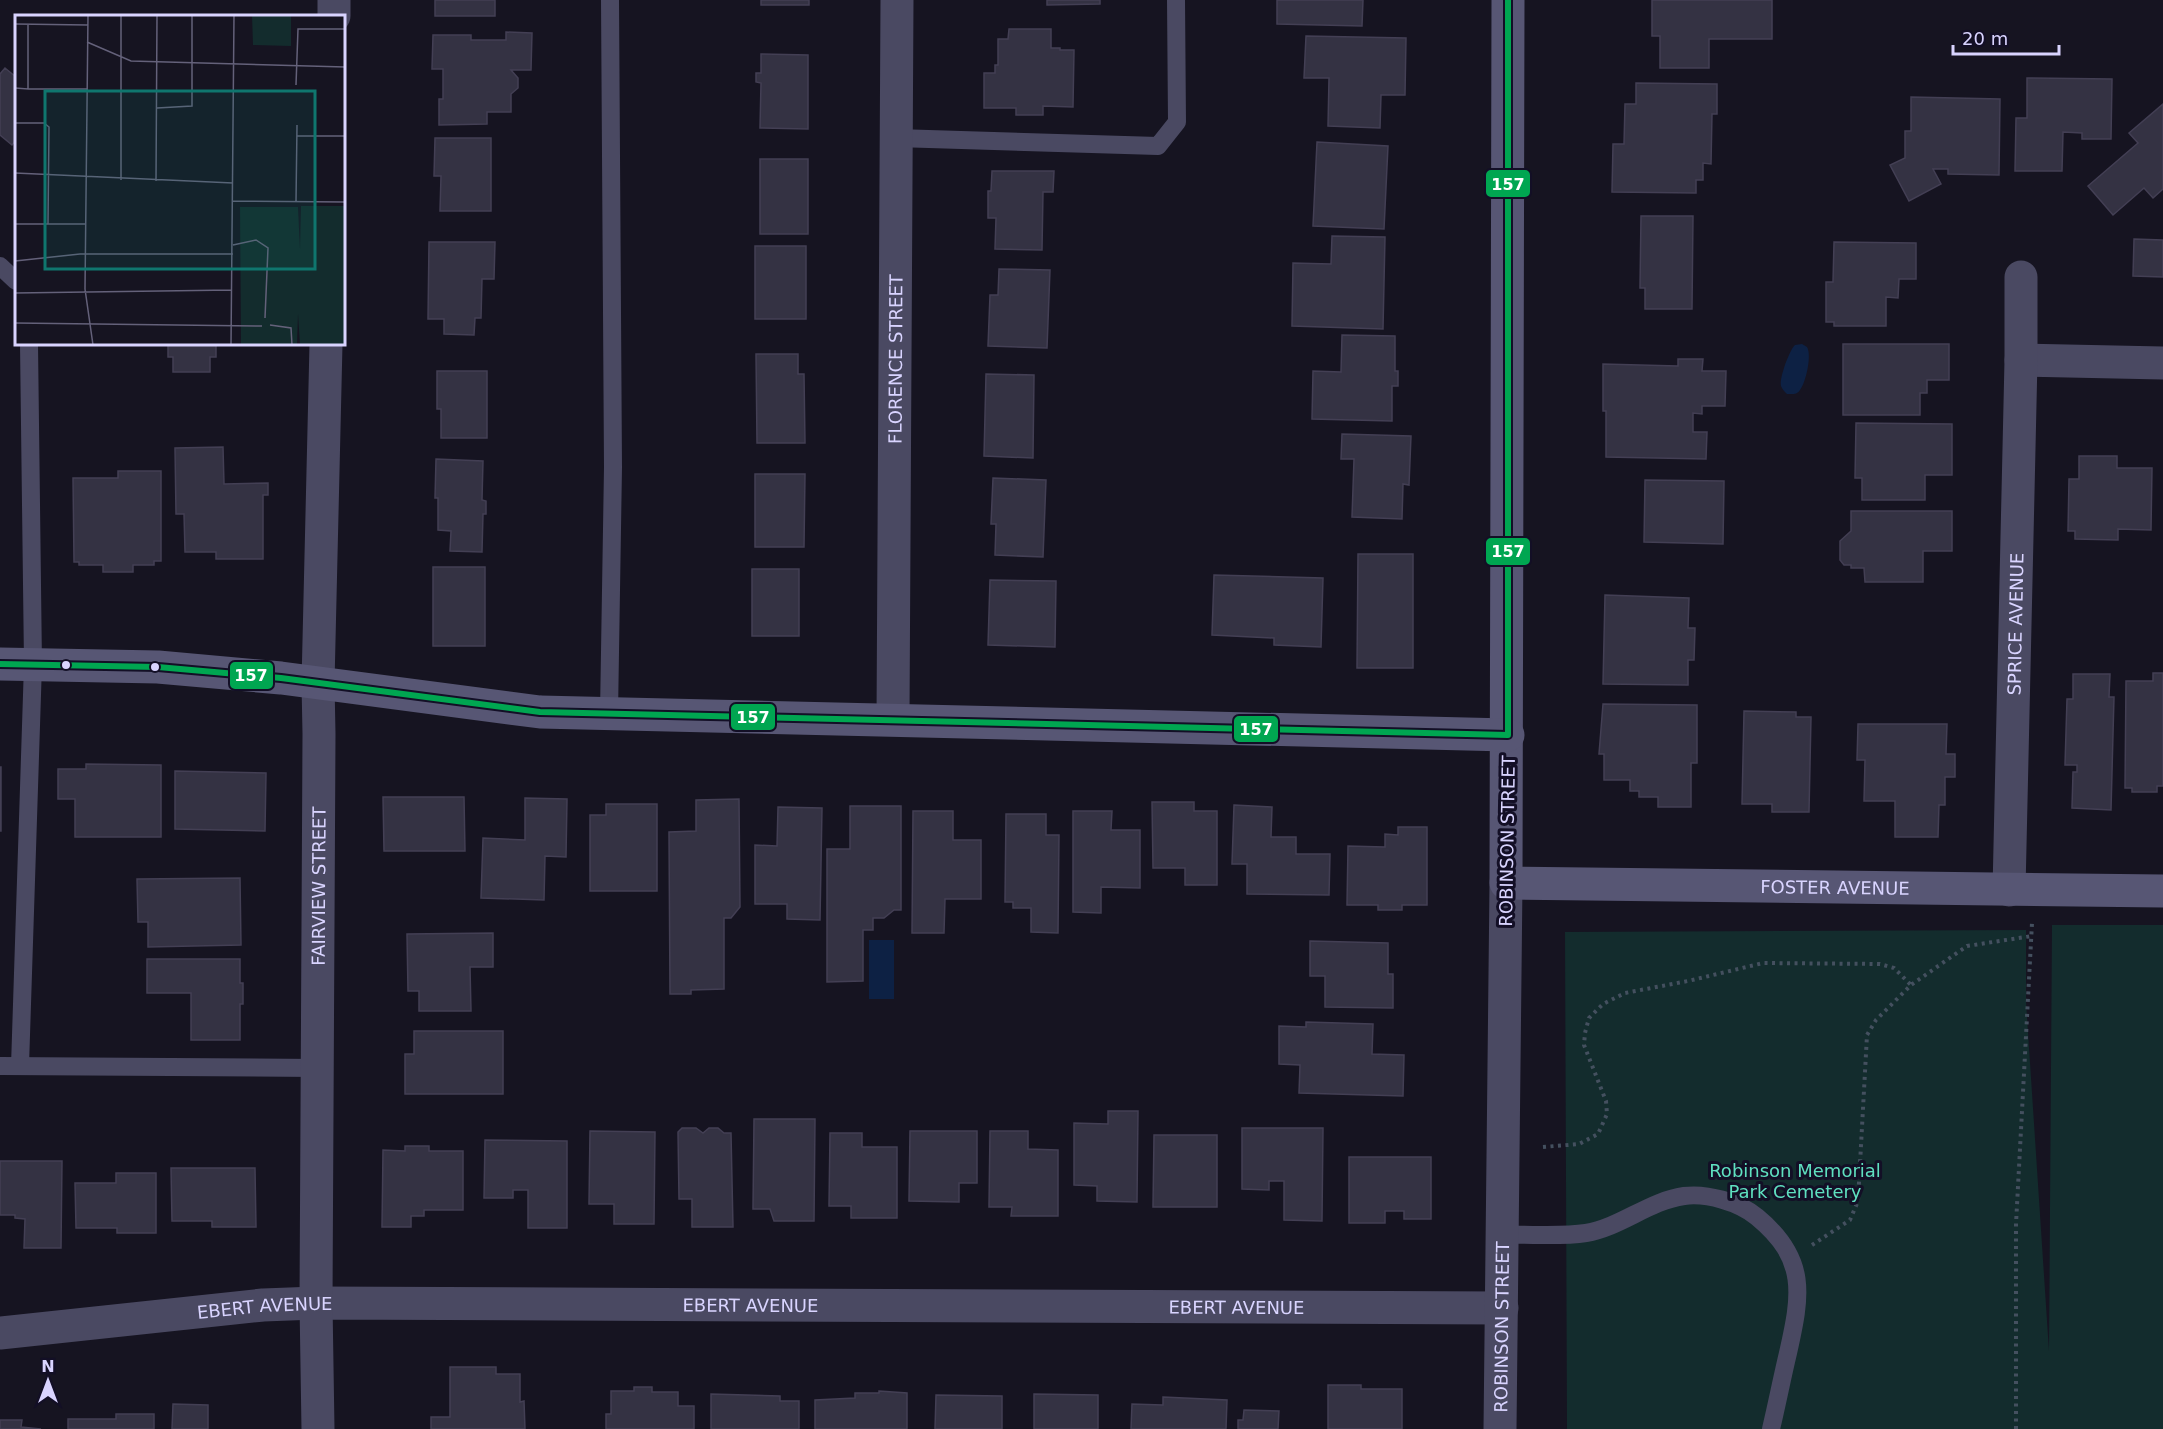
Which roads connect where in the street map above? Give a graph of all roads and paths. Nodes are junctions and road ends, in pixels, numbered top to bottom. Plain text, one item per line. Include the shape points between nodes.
1 (610, 0) edge
2 (897, 0) edge
3 (1176, 0) edge
4 (1508, 0) edge
5 (896, 138) junction
6 (0, 266) edge
7 (2021, 277) dead end
8 (15, 280) edge
9 (29, 345) edge
10 (326, 345) edge
11 (2021, 360) junction
12 (2163, 363) edge
13 (0, 664) edge
14 (33, 664) junction
15 (318, 683) junction
16 (609, 714) junction
17 (893, 719) junction
18 (1508, 735) junction
19 (1506, 883) junction
20 (2020, 890) junction
21 (2163, 891) edge
22 (2032, 936) junction
23 (1911, 985) junction
24 (0, 1066) edge
25 (20, 1066) junction
26 (318, 1068) junction
27 (1543, 1147) dead end
28 (1503, 1235) junction
29 (1791, 1258) junction
30 (316, 1303) junction
31 (1502, 1308) junction
32 (0, 1333) edge
33 (318, 1429) edge
34 (1500, 1429) edge
35 (1771, 1429) edge
36 (2016, 1429) edge

1 - 16 lane via 613,467
2 - 5 street, FLORENCE STREET
3 - 5 lane via 1177,122 1158,146
4 - 18 street, ROBINSON STREET
5 - 17 street, FLORENCE STREET
6 - 8 lane
7 - 11 street, SPRICE AVENUE
9 - 14 lane
10 - 15 street, FAIRVIEW STREET
11 - 12 street
11 - 20 street, SPRICE AVENUE
13 - 14 street
14 - 15 street via 158,667
14 - 25 lane
15 - 16 street via 540,712
15 - 26 street, FAIRVIEW STREET
16 - 17 street
17 - 18 street
18 - 19 street, ROBINSON STREET
19 - 20 street, FOSTER AVENUE
19 - 28 street, ROBINSON STREET
20 - 21 street, FOSTER AVENUE
20 - 22 path
22 - 23 path via 1967,946
22 - 36 path via 2016,1224
23 - 27 path via 1894,968 1880,964 1763,963 1624,993 1603,1004 1589,1018 1585,1033 1584,1045 1607,1114 1598,1134 1579,1144
23 - 29 path via 1876,1020 1867,1035 1858,1201 1850,1220
24 - 25 lane
25 - 26 lane
26 - 30 street, FAIRVIEW STREET
28 - 29 lane via 1586,1233 1666,1199 1687,1196 1730,1202 1751,1212 1774,1231
28 - 31 street, ROBINSON STREET
29 - 35 lane via 1798,1283 1798,1310
30 - 31 street, EBERT AVENUE
30 - 32 street, EBERT AVENUE via 263,1305
30 - 33 street, FAIRVIEW STREET
31 - 34 street, ROBINSON STREET

